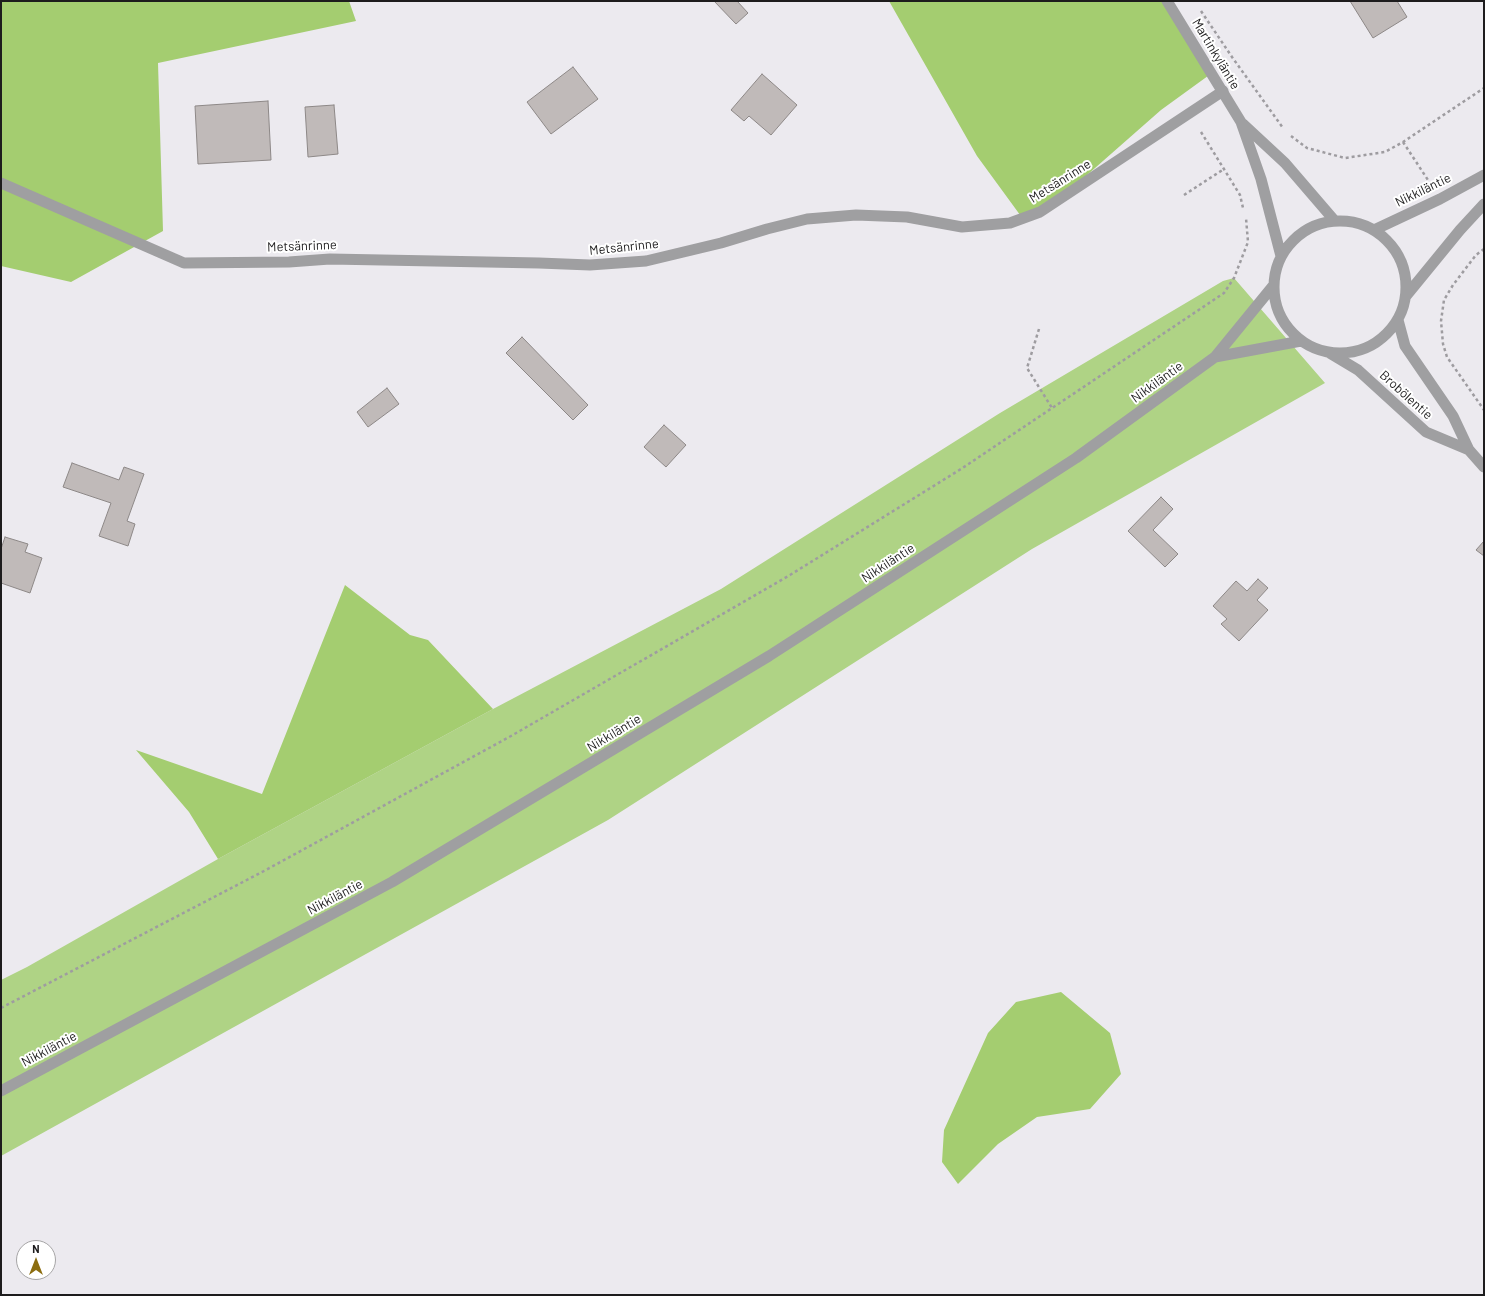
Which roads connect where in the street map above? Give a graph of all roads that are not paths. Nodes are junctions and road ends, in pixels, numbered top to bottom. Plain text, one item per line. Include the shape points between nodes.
1 (1167, 1) edge
2 (1223, 91) junction
3 (1241, 122) junction
4 (1484, 175) edge
5 (1, 183) edge
6 (1484, 204) edge
7 (1334, 220) junction
8 (1374, 230) junction
9 (1281, 256) junction
10 (1273, 286) junction
11 (1406, 296) junction
12 (1398, 320) junction
13 (1301, 340) junction
14 (1328, 352) junction
15 (1215, 357) junction
16 (1469, 450) junction
17 (1484, 467) edge
18 (1, 1091) edge

1 - 2 street, Martinkyläntie
2 - 3 street, Martinkyläntie
2 - 5 street, Metsänrinne via 1040,212 1010,223 962,227 908,217 856,215 807,219 646,261 590,265 330,258 289,262 184,263
3 - 7 street, Martinkyläntie via 1285,163
3 - 9 street, Martinkyläntie via 1261,179
4 - 8 street, Nikkiläntie
6 - 11 street
7 - 8 street via 1355,222
7 - 9 street via 1312,226 1294,238
8 - 11 street via 1389,242 1400,258 1406,277
9 - 10 street
10 - 13 street via 1276,307 1286,326
10 - 15 street, Nikkiläntie
11 - 12 street
12 - 14 street via 1385,336 1368,347 1348,353
12 - 16 street, Brobölentie via 1404,346 1453,416
13 - 14 street via 1314,348
13 - 15 street, Nikkiläntie
14 - 16 street, Brobölentie via 1358,370 1426,432
15 - 18 street, Nikkiläntie via 1076,458 769,656 392,882
16 - 17 street, Brobölentie

